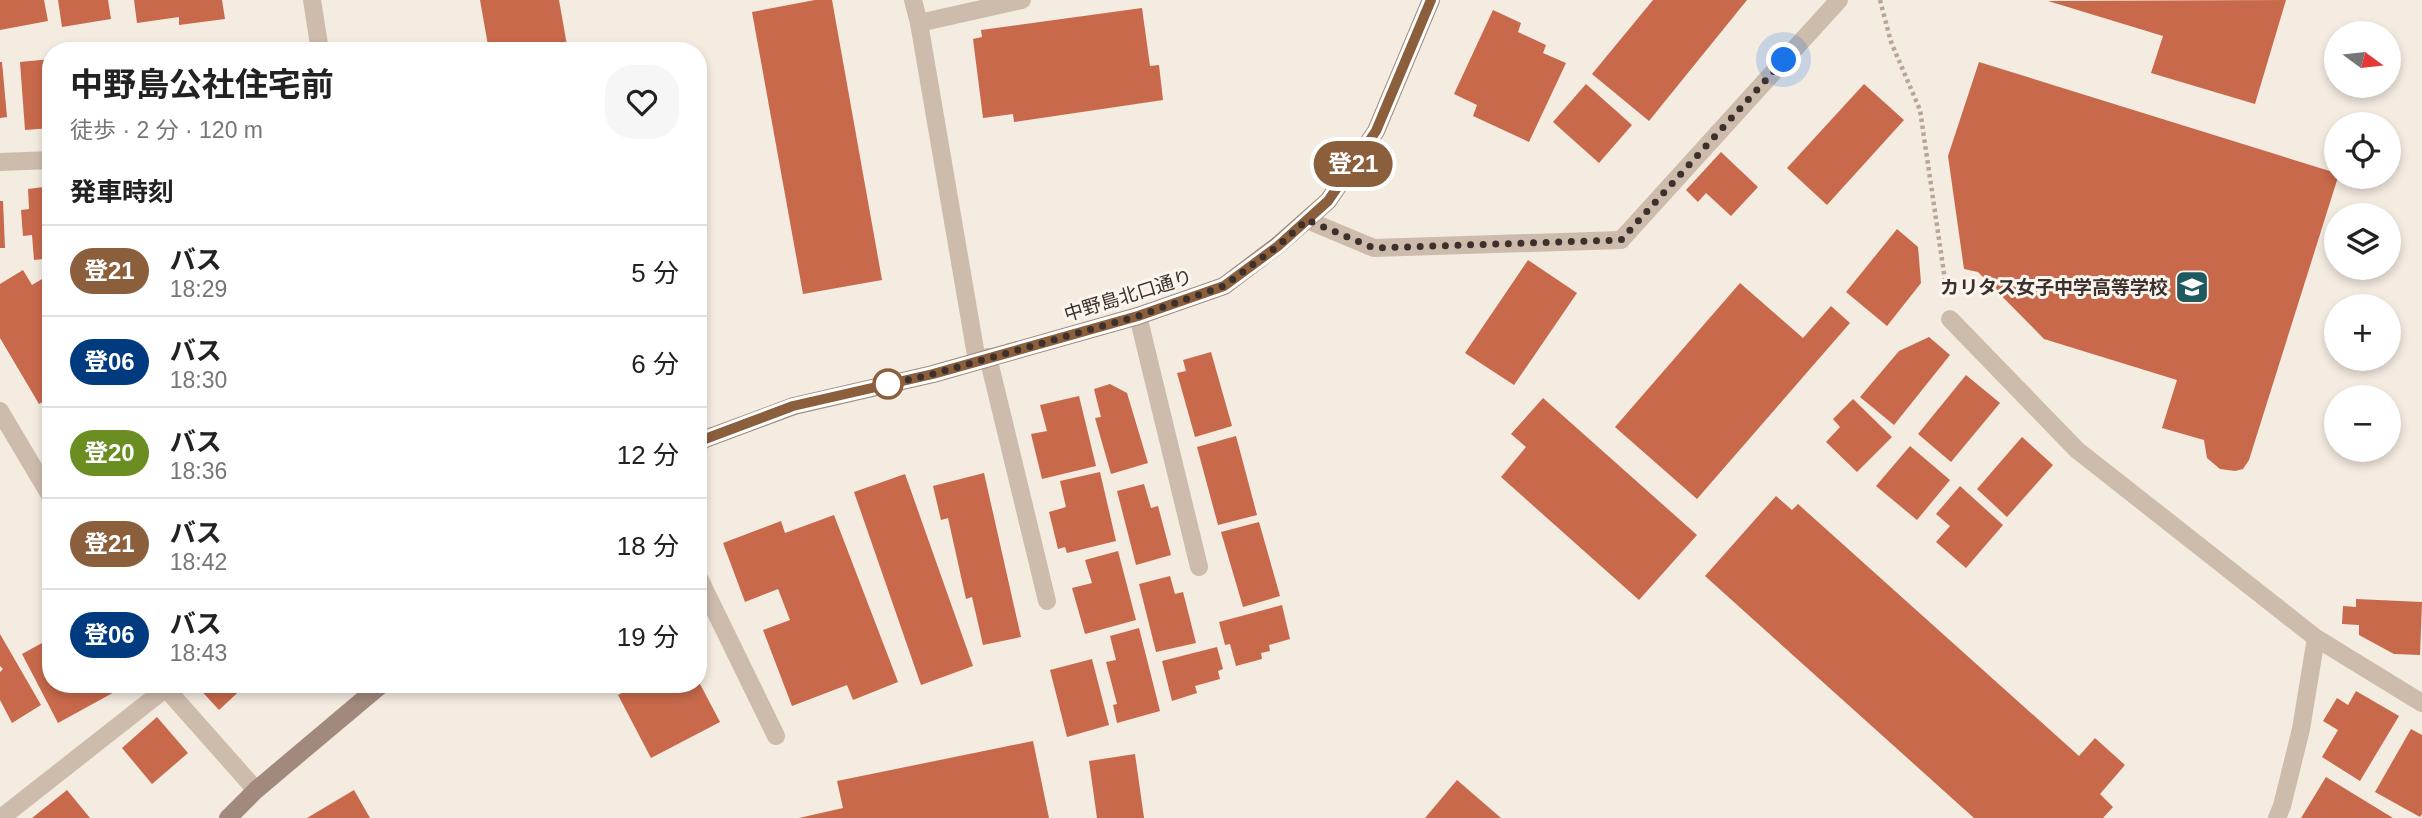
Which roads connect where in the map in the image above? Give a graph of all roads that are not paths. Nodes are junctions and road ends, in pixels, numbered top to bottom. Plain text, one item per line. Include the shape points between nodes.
1 (312, 0) edge
2 (913, 0) edge
3 (1022, 0) edge
4 (1431, 0) edge
5 (1839, 0) edge
6 (919, 23) junction
7 (319, 42) edge
8 (42, 160) edge
9 (0, 162) edge
10 (1307, 220) junction
11 (1138, 316) junction
12 (1951, 319) road end
13 (983, 359) junction
14 (0, 411) edge
15 (707, 438) edge
16 (42, 482) edge
17 (1199, 567) dead end
18 (707, 594) edge
19 (1047, 601) dead end
20 (2315, 638) junction
21 (157, 693) edge
22 (169, 693) edge
23 (371, 693) edge
24 (2422, 703) edge
25 (776, 736) dead end
26 (256, 790) junction
27 (1, 818) edge
28 (228, 818) edge
29 (2277, 818) edge

1 - 7 street
2 - 6 street
3 - 6 street
4 - 10 street, 中野島北口通り via 1376,131 1328,201
5 - 10 street via 1621,240 1374,248
6 - 13 street
8 - 9 street
10 - 11 street, 中野島北口通り via 1224,286
11 - 13 street, 中野島北口通り
11 - 17 street
12 - 20 street via 2077,450
13 - 15 street, 中野島北口通り via 793,406
13 - 19 street
14 - 16 street
18 - 25 street
20 - 24 street
20 - 29 street via 2301,729
21 - 27 street
22 - 26 street
23 - 26 street
26 - 28 street

